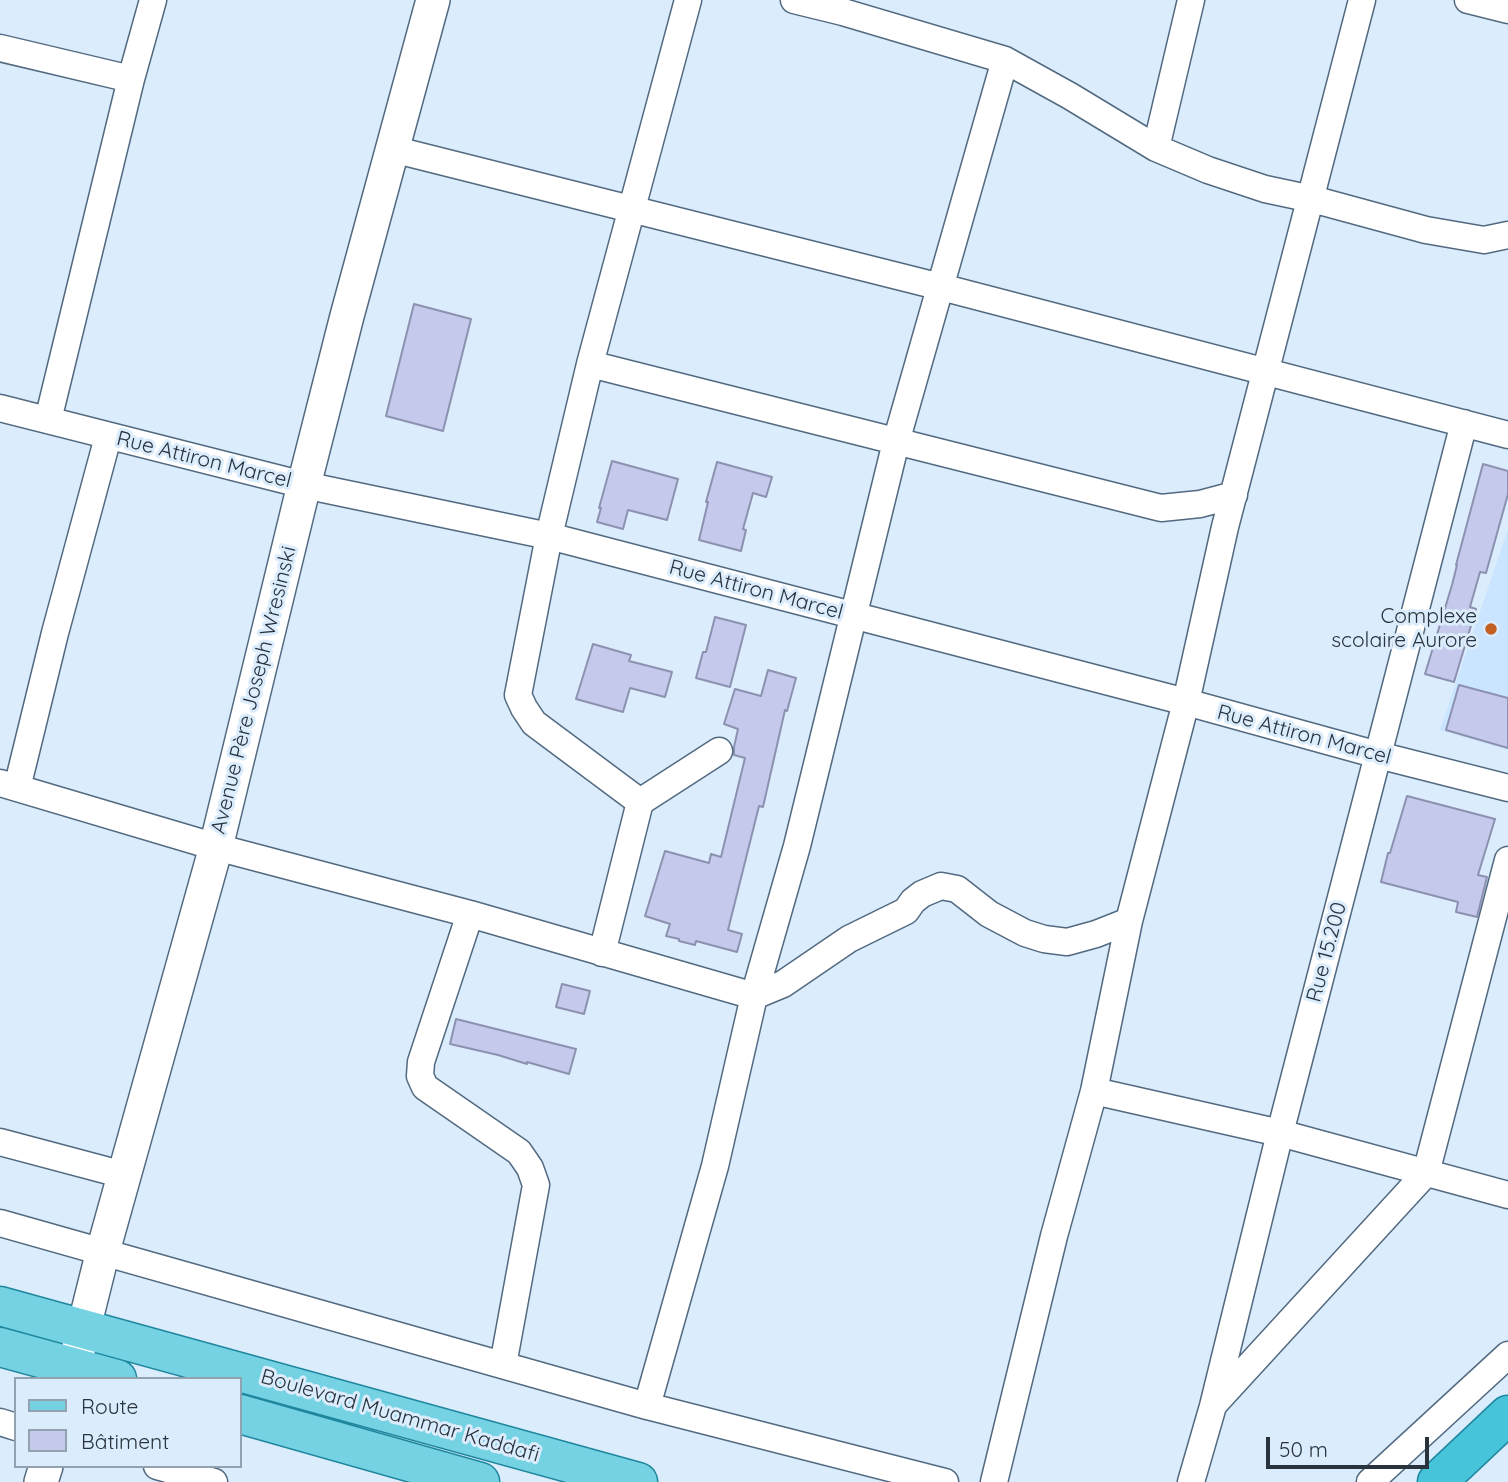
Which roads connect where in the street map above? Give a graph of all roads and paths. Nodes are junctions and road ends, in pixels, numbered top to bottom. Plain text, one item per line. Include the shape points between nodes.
1 (153, 0) edge
2 (433, 0) edge
3 (688, 0) edge
4 (794, 0) edge
5 (1191, 0) edge
6 (1362, 0) edge
7 (1468, 0) edge
8 (845, 6) edge
9 (1508, 10) edge
10 (0, 48) edge
11 (1005, 60) junction
12 (131, 79) junction
13 (1156, 148) junction
14 (392, 149) junction
15 (1312, 198) junction
16 (632, 209) junction
17 (1508, 235) edge
18 (941, 287) junction
19 (590, 364) junction
20 (1266, 373) junction
21 (0, 408) edge
22 (48, 419) junction
23 (1464, 423) junction
24 (1508, 435) edge
25 (108, 437) junction
26 (896, 442) junction
27 (304, 485) junction
28 (1234, 495) junction
29 (549, 536) junction
30 (854, 616) junction
31 (1186, 702) junction
32 (719, 751) dead end
33 (1378, 755) junction
34 (8, 785) edge
35 (1508, 788) edge
36 (640, 802) junction
37 (216, 847) junction
38 (1508, 860) edge
39 (470, 914) junction
40 (1129, 921) junction
41 (602, 953) junction
42 (754, 996) junction
43 (1094, 1091) junction
44 (1280, 1133) junction
45 (0, 1142) edge
46 (1426, 1173) junction
47 (124, 1175) junction
48 (1508, 1195) edge
49 (0, 1223) edge
50 (103, 1251) junction
51 (0, 1306) edge
52 (85, 1328) junction
53 (0, 1347) edge
54 (1508, 1355) edge
55 (503, 1364) junction
56 (71, 1373) edge
57 (102, 1377) edge
58 (647, 1406) junction
59 (1213, 1406) junction
60 (242, 1415) edge
61 (1508, 1415) edge
62 (164, 1468) edge
63 (214, 1482) edge
64 (480, 1482) edge
65 (638, 1482) edge
66 (945, 1482) edge
67 (994, 1482) edge
68 (1191, 1482) edge
69 (1370, 1482) edge
70 (1437, 1482) edge

1 - 12 street
2 - 14 street, Avenue Père Joseph Wresinski
3 - 16 street
4 - 8 street
5 - 13 street
6 - 15 street
7 - 9 street
8 - 11 street
10 - 12 street
11 - 13 street
11 - 18 street
12 - 22 street
13 - 15 street via 1254,185
14 - 16 street
14 - 27 street, Avenue Père Joseph Wresinski
15 - 17 street via 1426,230 1484,240
15 - 20 street
16 - 18 street
16 - 19 street
18 - 20 street
18 - 26 street
19 - 26 street
19 - 29 street
20 - 23 street
20 - 28 street
21 - 22 street, Rue Attiron Marcel
22 - 25 street, Rue Attiron Marcel
23 - 24 street
23 - 33 street, Rue 15.200
25 - 27 street, Rue Attiron Marcel
25 - 34 street
26 - 28 street via 1161,508
26 - 30 street
27 - 29 street, Rue Attiron Marcel
27 - 37 street, Avenue Père Joseph Wresinski
28 - 31 street
29 - 30 street, Rue Attiron Marcel
29 - 36 street via 518,695 534,723
30 - 31 street, Rue Attiron Marcel
30 - 42 street
31 - 33 street, Rue Attiron Marcel
31 - 40 street
32 - 36 street
33 - 35 street, Rue Attiron Marcel
33 - 44 street, Rue 15.200
34 - 37 street
36 - 41 street
37 - 39 street
37 - 47 street, Avenue Père Joseph Wresinski
38 - 46 street
39 - 41 street
39 - 55 street via 420,1076 425,1087 519,1152 536,1185
40 - 42 street via 1067,942 1044,939 989,914 957,888 942,886 922,894 906,911 849,939 783,984
40 - 43 street
41 - 42 street
42 - 58 street via 715,1166
43 - 44 street
43 - 67 street
44 - 46 street
44 - 59 street, Rue 15.200
45 - 47 street
46 - 48 street
46 - 59 street
47 - 50 street, Avenue Père Joseph Wresinski
49 - 50 street
50 - 52 street, Avenue Père Joseph Wresinski
50 - 55 street
51 - 52 main road, Boulevard Muammar Kaddafi
52 - 56 street, Avenue Père Joseph Wresinski
52 - 65 main road, Boulevard Muammar Kaddafi
53 - 56 main road
54 - 69 street
55 - 58 street
56 - 57 main road
58 - 66 street
59 - 68 street, Rue 15.200
60 - 64 main road, Boulevard Muammar Kaddafi
61 - 70 highway
62 - 63 street

